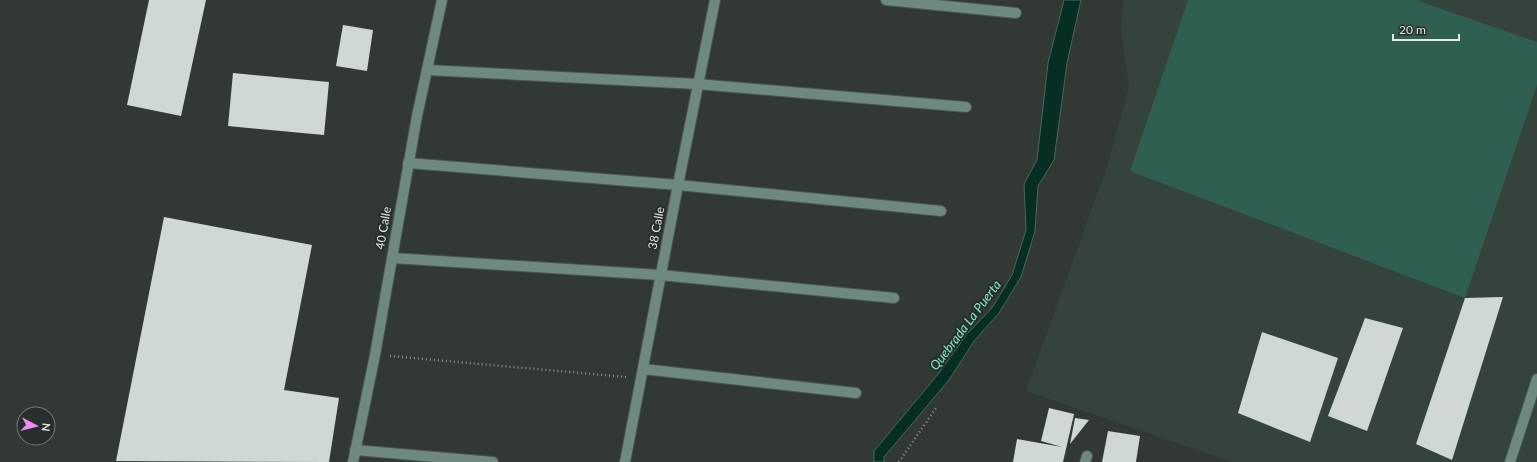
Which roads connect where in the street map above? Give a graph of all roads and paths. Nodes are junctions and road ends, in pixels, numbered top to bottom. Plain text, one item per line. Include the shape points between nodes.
1 (442, 0) edge
2 (715, 0) edge
3 (886, 0) edge
4 (1016, 13) dead end
5 (427, 70) junction
6 (697, 84) junction
7 (966, 107) dead end
8 (408, 163) junction
9 (678, 185) junction
10 (941, 211) dead end
11 (392, 258) junction
12 (660, 275) junction
13 (894, 298) dead end
14 (375, 355) junction
15 (642, 374) junction
16 (1537, 379) edge
17 (856, 393) dead end
18 (936, 408) dead end
19 (355, 450) junction
20 (353, 462) edge
21 (493, 462) edge
22 (625, 462) edge
23 (899, 462) edge
24 (1510, 462) edge

1 - 5 street, 40 Calle
2 - 6 street, 38 Calle
3 - 4 street
5 - 6 street
5 - 8 street, 40 Calle
6 - 7 street
6 - 9 street, 38 Calle
8 - 9 street
8 - 11 street, 40 Calle
9 - 10 street
9 - 12 street, 38 Calle
11 - 12 street
11 - 14 street, 40 Calle
12 - 13 street
12 - 15 street, 38 Calle
14 - 15 path
14 - 19 street, 40 Calle
15 - 17 street
15 - 22 street, 38 Calle
16 - 24 street
18 - 23 path
19 - 20 street, 40 Calle
19 - 21 street

